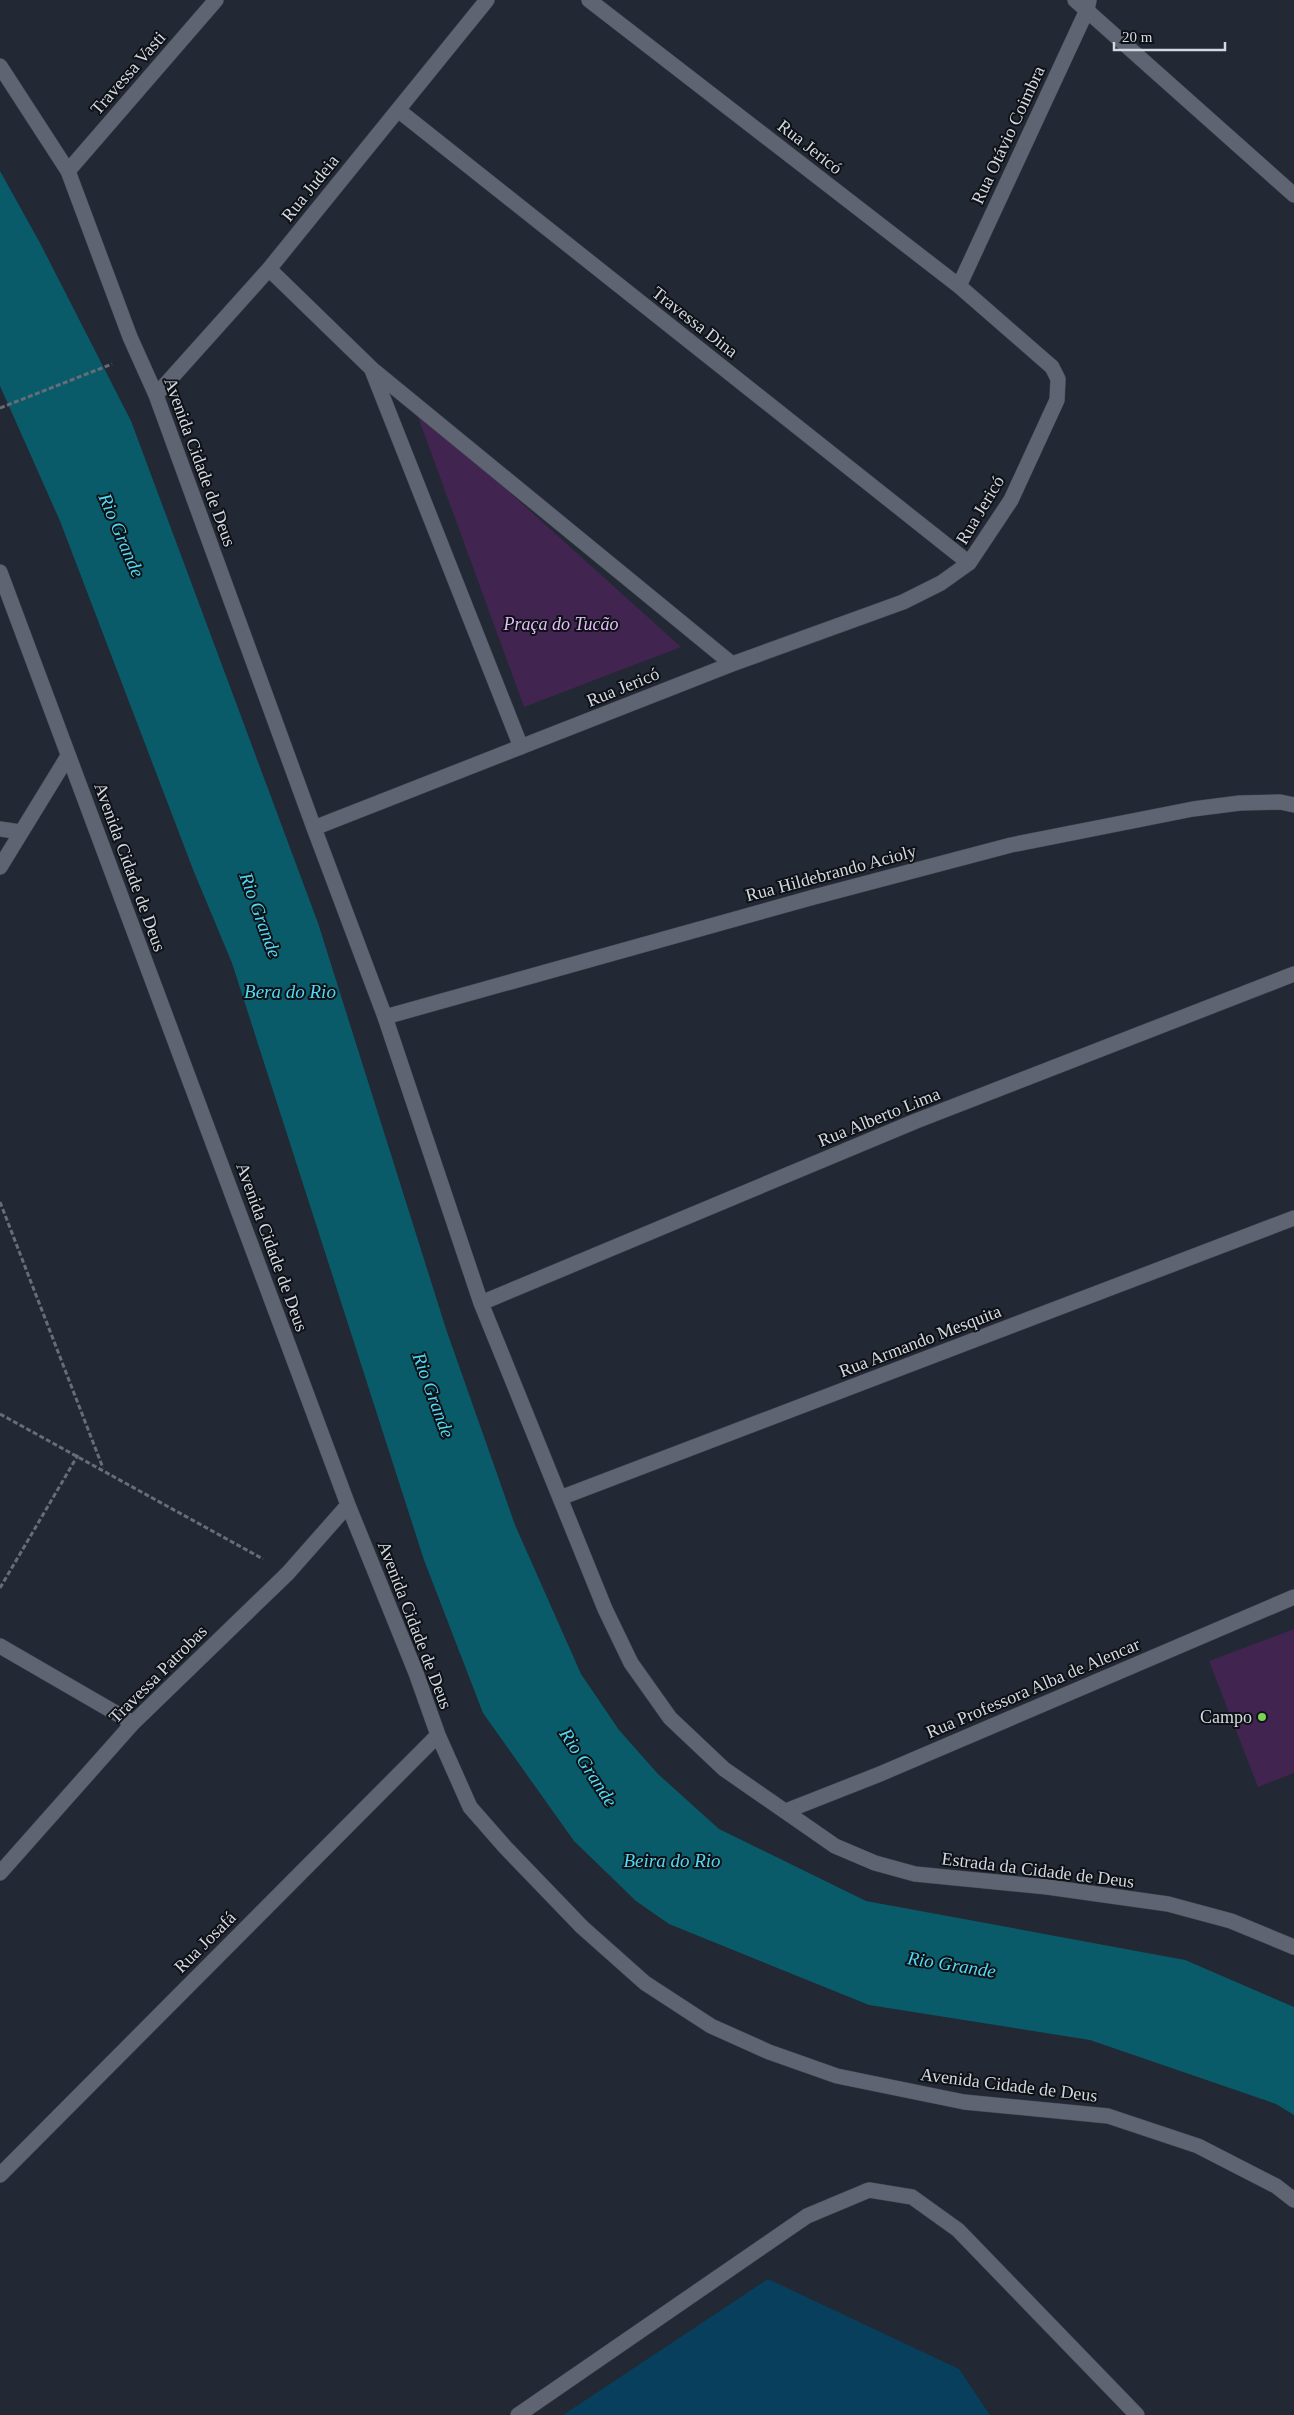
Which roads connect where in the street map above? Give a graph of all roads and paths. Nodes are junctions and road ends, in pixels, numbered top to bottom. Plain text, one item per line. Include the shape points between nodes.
1 (216, 0) edge
2 (487, 0) edge
3 (589, 0) edge
4 (1075, 0) edge
5 (1088, 5) edge
6 (0, 66) edge
7 (398, 110) junction
8 (68, 171) junction
9 (1294, 195) edge
10 (269, 269) junction
11 (959, 286) junction
12 (109, 365) dead end
13 (372, 368) junction
14 (156, 395) junction
15 (0, 408) edge
16 (969, 563) junction
17 (0, 572) edge
18 (732, 664) junction
19 (520, 747) junction
20 (68, 756) junction
21 (1294, 805) edge
22 (314, 828) junction
23 (0, 829) edge
24 (20, 832) junction
25 (0, 866) edge
26 (1294, 974) edge
27 (386, 1017) junction
28 (0, 1202) edge
29 (1294, 1218) edge
30 (481, 1303) junction
31 (0, 1414) edge
32 (78, 1455) junction
33 (103, 1469) junction
34 (560, 1498) junction
35 (348, 1506) junction
36 (288, 1573) junction
37 (0, 1588) edge
38 (1294, 1596) edge
39 (0, 1646) edge
40 (133, 1723) junction
41 (438, 1735) junction
42 (786, 1811) junction
43 (2, 1866) edge
44 (1294, 1947) edge
45 (0, 2176) edge
46 (1294, 2200) edge
47 (518, 2415) edge
48 (1138, 2415) edge

1 - 8 street, Travessa Vasti
2 - 7 street, Rua Judeia
3 - 11 street, Rua Jericó
4 - 5 street
5 - 9 street
5 - 11 street, Rua Otávio Coimbra
6 - 8 street, Avenida Cidade de Deus
7 - 10 street, Rua Judeia
7 - 16 street, Travessa Dina
8 - 14 street, Avenida Cidade de Deus via 130,337
10 - 13 street
10 - 14 street, Rua Judeia
11 - 16 street, Rua Jericó via 1052,367 1058,379 1057,400 1011,500
12 - 15 path
13 - 18 street
13 - 19 street
14 - 22 street, Avenida Cidade de Deus
16 - 18 street, Rua Jericó via 941,584 903,602
17 - 20 street, Avenida Cidade de Deus
18 - 19 street, Rua Jericó
19 - 22 street, Rua Jericó
20 - 24 street
20 - 35 street, Avenida Cidade de Deus
21 - 27 street, Rua Hildebrando Acioly via 1240,803 1193,809 1011,845
22 - 27 street, Avenida Cidade de Deus
23 - 24 street
24 - 25 street
26 - 30 street, Rua Alberto Lima via 916,1121
27 - 30 street, Avenida Cidade de Deus
28 - 33 path
29 - 34 street, Rua Armando Mesquita
30 - 34 street, Avenida Cidade de Deus
31 - 32 path
32 - 33 path
32 - 37 path
33 - 36 path
34 - 42 street, Avenida Cidade de Deus via 604,1609 631,1663 670,1718 724,1769
35 - 36 street, Travessa Patrobas
35 - 41 street, Avenida Cidade de Deus
36 - 40 street, Travessa Patrobas
38 - 42 street, Rua Professora Alba de Alencar via 880,1774
39 - 40 street
40 - 43 street, Travessa Patrobas
41 - 45 street, Rua Josafá
41 - 46 street, Avenida Cidade de Deus via 470,1806 505,1847 582,1928 638,1977 711,2026 769,2052 837,2076 964,2102 1108,2116 1198,2146 1276,2186
42 - 44 street, Estrada da Cidade de Deus via 835,1846 875,1863 915,1874 1047,1887 1168,1904 1231,1921
47 - 48 street via 807,2216 869,2190 912,2197 958,2230

